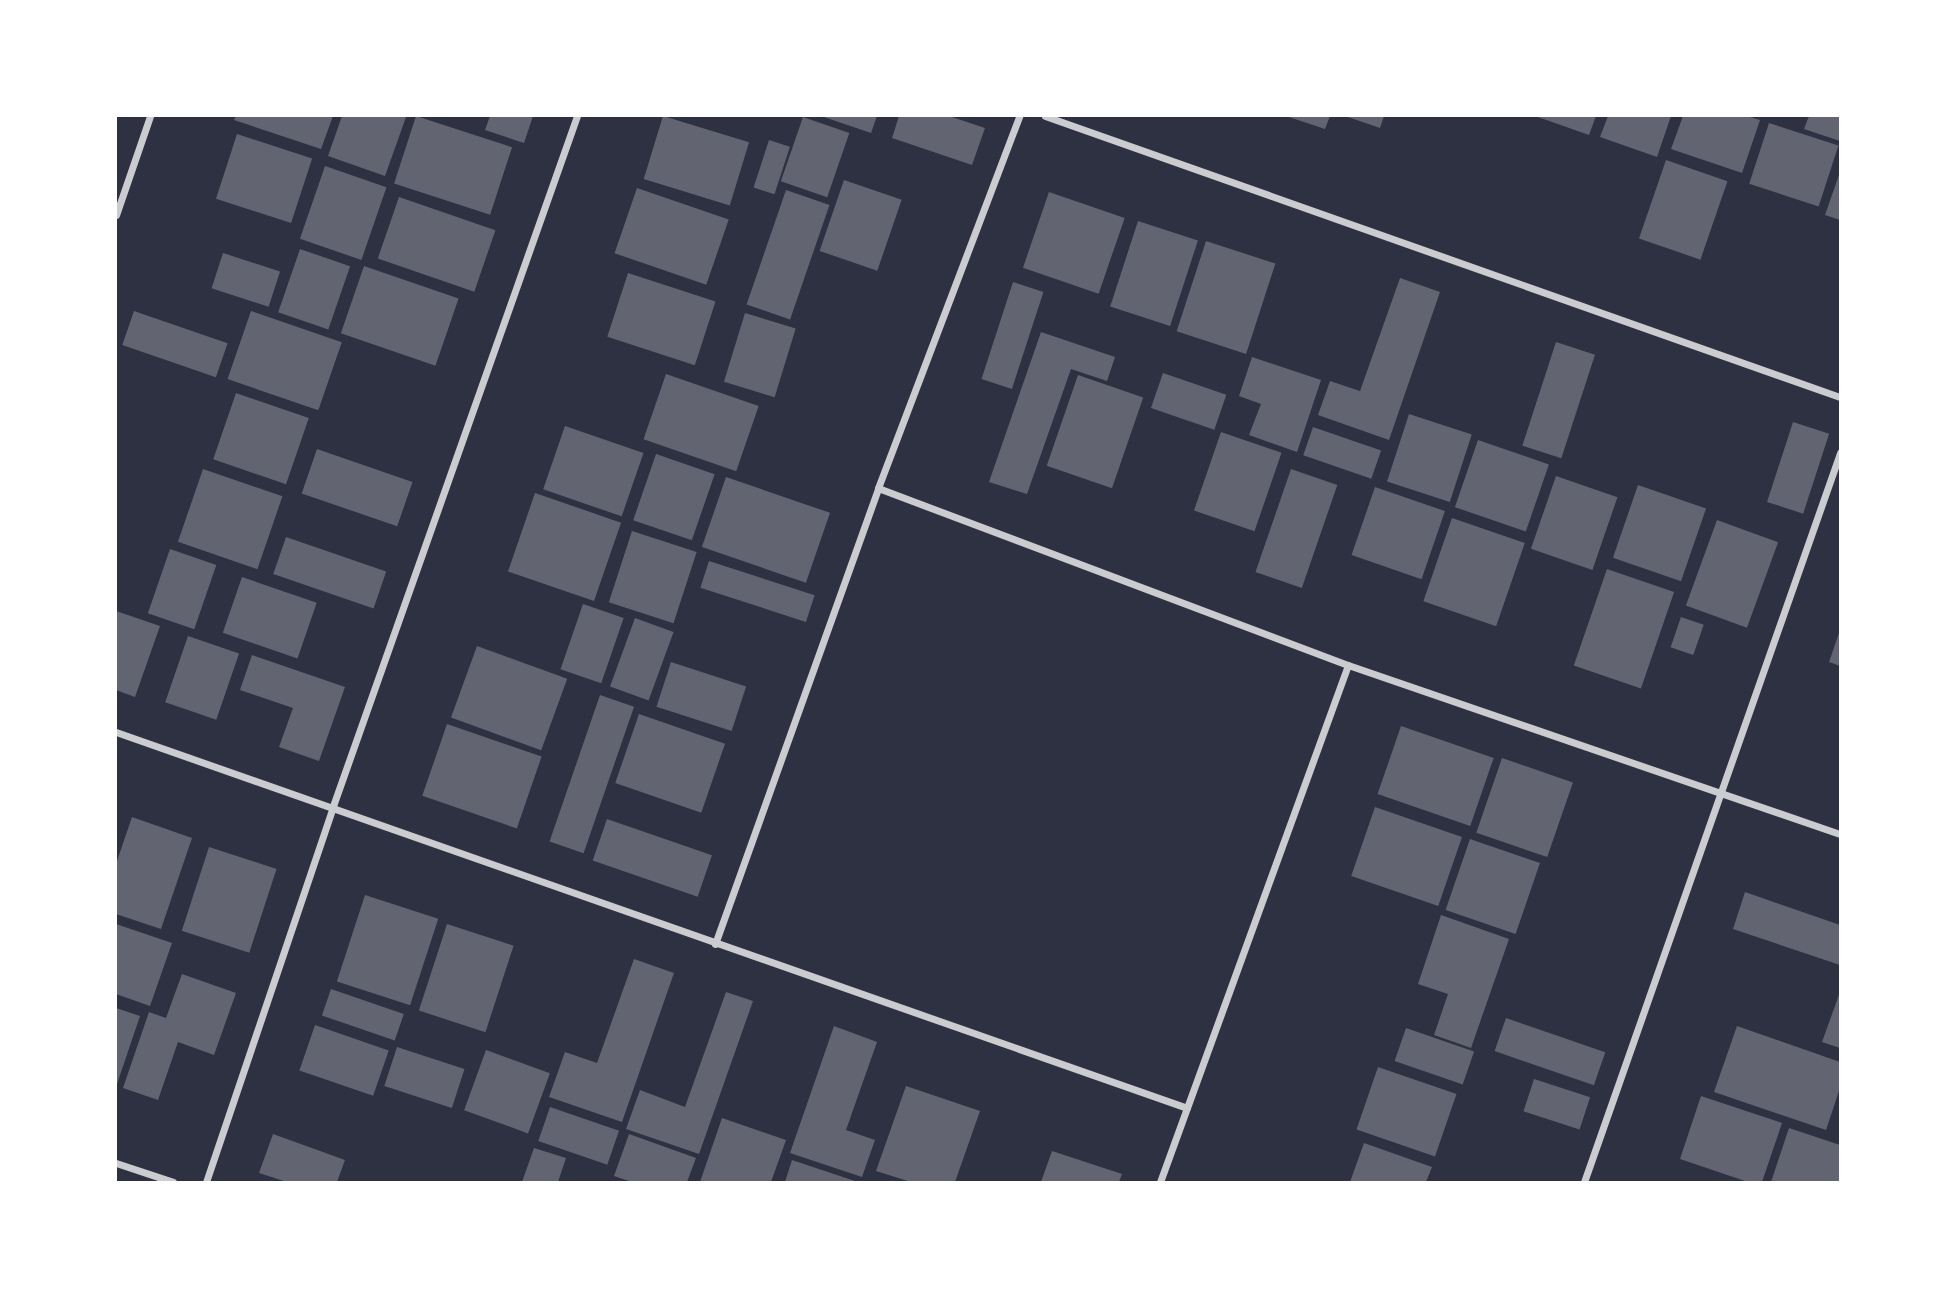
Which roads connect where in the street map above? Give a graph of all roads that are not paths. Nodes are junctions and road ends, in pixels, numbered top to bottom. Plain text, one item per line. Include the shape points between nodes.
1 (150, 116) edge
2 (577, 116) edge
3 (1018, 116) edge
4 (1045, 116) edge
5 (116, 215) edge
6 (1840, 397) edge
7 (1840, 453) edge
8 (878, 488) junction
9 (1348, 665) junction
10 (116, 732) edge
11 (1721, 793) junction
12 (333, 806) junction
13 (1840, 834) edge
14 (715, 944) junction
15 (1187, 1108) junction
16 (116, 1163) edge
17 (173, 1182) edge
18 (206, 1182) edge
19 (1160, 1182) edge
20 (1584, 1182) edge

1 - 5 street
2 - 12 street
3 - 8 street
4 - 6 street
7 - 11 street
8 - 9 street
8 - 14 street
9 - 11 street
9 - 15 street
10 - 12 street
11 - 13 street
11 - 20 street
12 - 14 street
12 - 18 street
14 - 15 street
15 - 19 street
16 - 17 street

